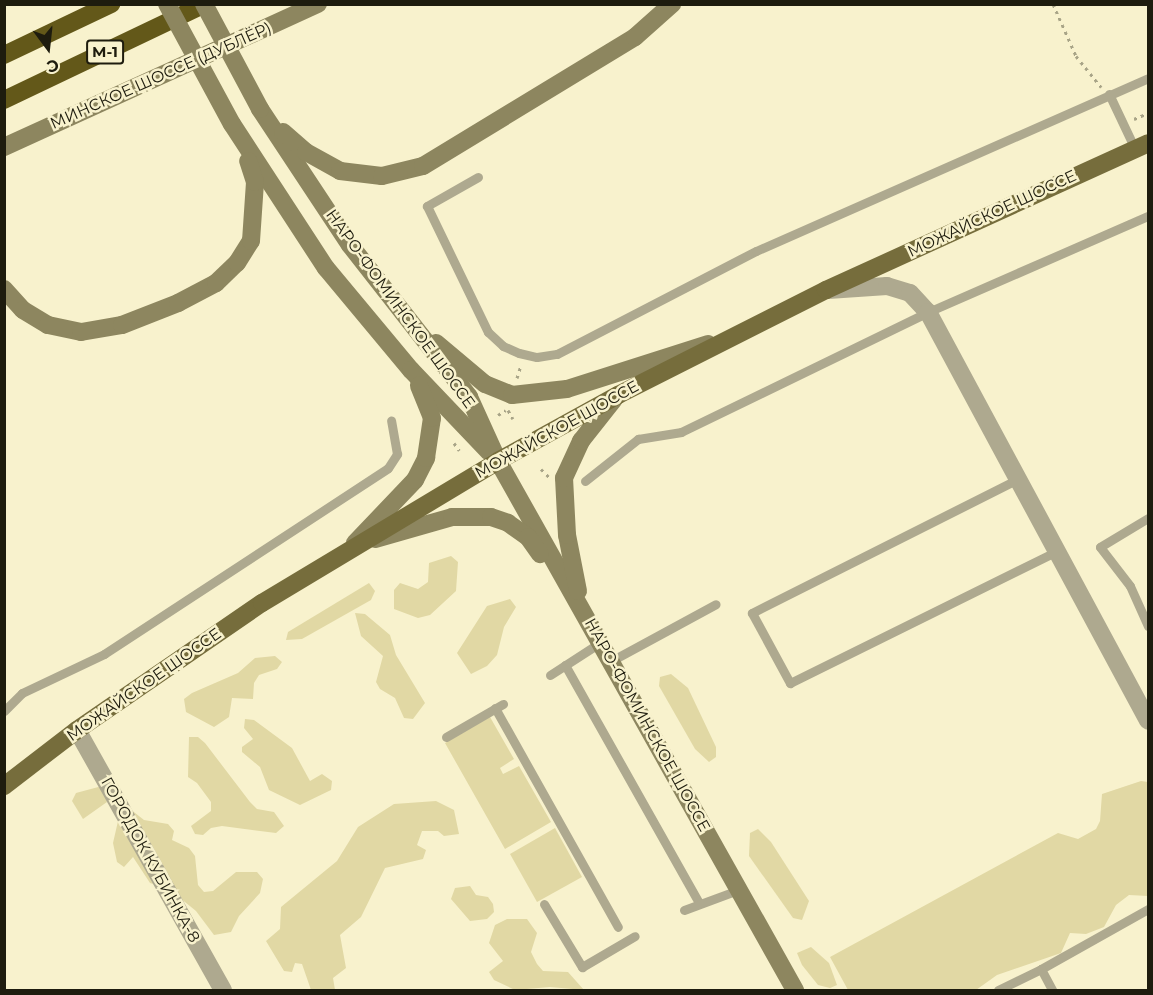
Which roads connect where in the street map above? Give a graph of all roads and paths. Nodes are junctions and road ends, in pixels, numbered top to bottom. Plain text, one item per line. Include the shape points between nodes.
1 (111, 4) edge
2 (167, 4) edge
3 (205, 4) edge
4 (318, 4) edge
5 (672, 4) edge
6 (1053, 4) edge
7 (4, 55) edge
8 (1149, 78) edge
9 (1109, 94) junction
10 (4, 100) edge
11 (263, 113) junction
12 (242, 142) junction
13 (1142, 146) edge
14 (4, 147) edge
15 (478, 177) dead end
16 (1149, 216) edge
17 (4, 289) edge
18 (826, 290) junction
19 (928, 312) junction
20 (408, 318) junction
21 (738, 334) junction
22 (524, 354) junction
23 (411, 370) junction
24 (514, 389) dead end
25 (618, 395) junction
26 (507, 409) dead end
27 (498, 415) dead end
28 (391, 421) dead end
29 (463, 437) dead end
30 (446, 443) dead end
31 (454, 443) junction
32 (459, 450) dead end
33 (498, 461) junction
34 (545, 476) dead end
35 (1018, 479) junction
36 (539, 480) dead end
37 (585, 481) dead end
38 (1149, 518) edge
39 (353, 545) junction
40 (1057, 550) junction
41 (716, 604) dead end
42 (582, 608) junction
43 (1149, 626) edge
44 (601, 642) junction
45 (611, 661) junction
46 (565, 665) junction
47 (550, 675) dead end
48 (4, 711) edge
49 (1149, 721) edge
50 (77, 730) junction
51 (446, 737) dead end
52 (4, 786) edge
53 (738, 890) junction
54 (699, 903) junction
55 (544, 904) dead end
56 (684, 909) dead end
57 (1149, 909) edge
58 (618, 927) dead end
59 (635, 936) dead end
60 (1041, 969) junction
61 (223, 990) edge
62 (795, 990) edge
63 (998, 990) edge
64 (1052, 990) edge

1 - 7 highway, М-1
2 - 12 main road, НАРО-ФОМИНСКОЕ ШОССЕ, bridge
3 - 10 highway, М-1
3 - 11 main road, НАРО-ФОМИНСКОЕ ШОССЕ, bridge
4 - 14 main road, МИНСКОЕ ШОССЕ (ДУБЛЁР)
5 - 11 main road via 635,37 423,166 382,176 340,171 306,152
6 - 9 path via 1076,56
8 - 9 lane
9 - 13 lane
9 - 22 lane via 756,251 557,354
11 - 20 main road, НАРО-ФОМИНСКОЕ ШОССЕ via 350,246
12 - 17 main road via 255,182 251,241 237,263 216,283 122,326 81,333 48,325 23,310
12 - 23 main road, НАРО-ФОМИНСКОЕ ШОССЕ via 326,268
13 - 18 main road, МОЖАЙСКОЕ ШОССЕ
15 - 22 lane via 427,206 488,332 503,346
16 - 19 lane
18 - 19 street via 887,286 910,293
18 - 21 main road, МОЖАЙСКОЕ ШОССЕ
19 - 35 street
19 - 37 lane via 681,432 638,439
20 - 21 main road via 485,384 512,395 567,389
20 - 33 main road, НАРО-ФОМИНСКОЕ ШОССЕ via 469,398
21 - 25 main road, МОЖАЙСКОЕ ШОССЕ
22 - 24 path
23 - 33 main road, НАРО-ФОМИНСКОЕ ШОССЕ
23 - 39 main road via 432,418 426,458 415,480
25 - 33 main road, МОЖАЙСКОЕ ШОССЕ
25 - 42 main road via 580,441 564,478 567,535
26 - 27 path
28 - 48 lane via 397,454 388,468 104,654 22,693
29 - 31 path
30 - 31 path
31 - 32 path
33 - 39 main road, МОЖАЙСКОЕ ШОССЕ
33 - 42 main road, НАРО-ФОМИНСКОЕ ШОССЕ
34 - 36 path
35 - 40 street
35 - 40 lane via 752,613 790,683
38 - 43 lane via 1100,547 1130,586
39 - 42 main road via 452,517 491,517 528,537
39 - 50 main road, МОЖАЙСКОЕ ШОССЕ
40 - 49 street
41 - 45 lane
42 - 44 main road, НАРО-ФОМИНСКОЕ ШОССЕ
44 - 45 main road, НАРО-ФОМИНСКОЕ ШОССЕ
44 - 46 lane
45 - 53 main road, НАРО-ФОМИНСКОЕ ШОССЕ
46 - 47 lane
46 - 54 lane
50 - 52 main road, МОЖАЙСКОЕ ШОССЕ
50 - 61 street, ГОРОДОК КУБИНКА-8
51 - 58 lane via 499,706
53 - 54 lane
53 - 62 main road, НАРО-ФОМИНСКОЕ ШОССЕ
54 - 56 lane
55 - 59 lane via 582,967
57 - 60 lane
60 - 63 lane
60 - 64 lane

